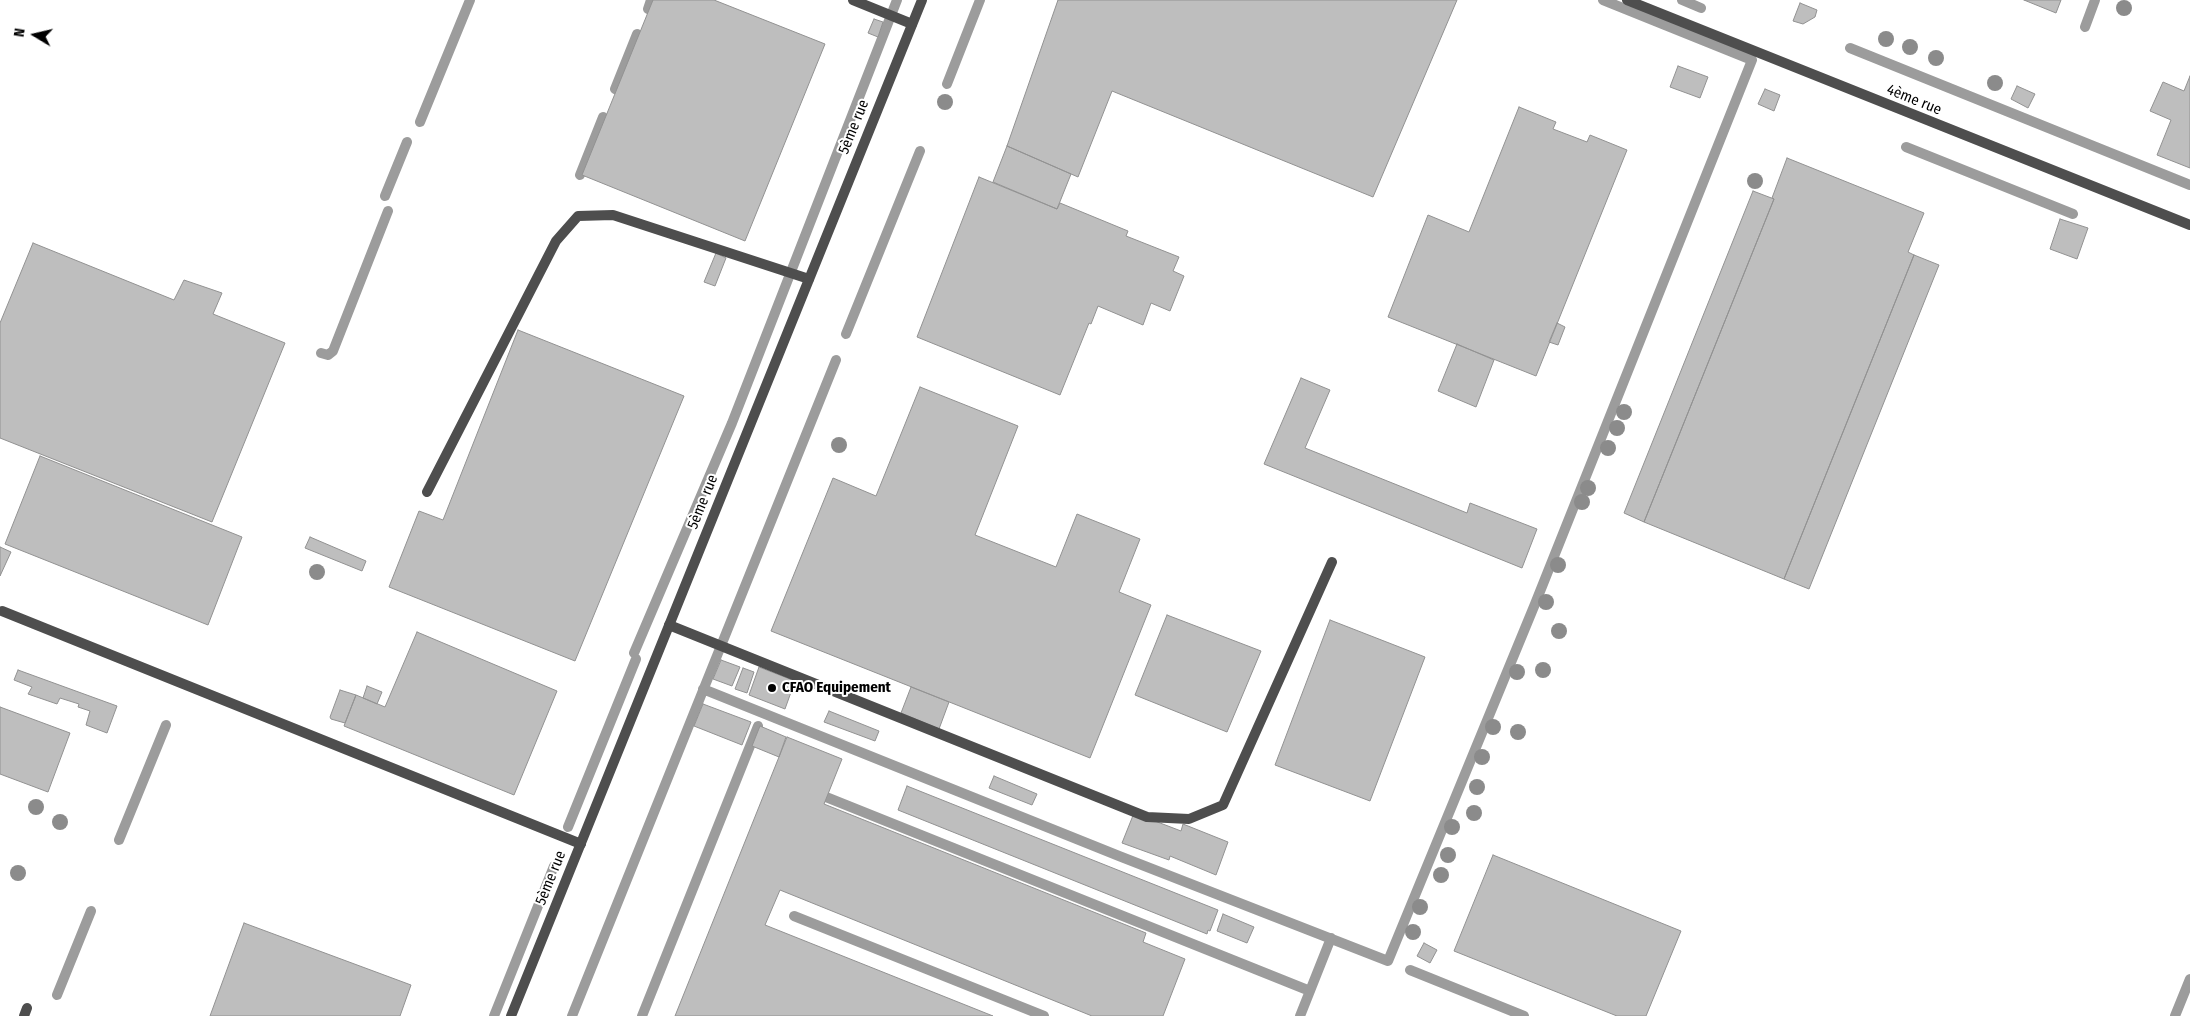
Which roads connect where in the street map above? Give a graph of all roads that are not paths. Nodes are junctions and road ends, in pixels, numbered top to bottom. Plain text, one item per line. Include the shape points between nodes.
1 (852, 0) edge
2 (922, 0) edge
3 (1627, 0) edge
4 (912, 24) junction
5 (2190, 225) edge
6 (809, 279) junction
7 (427, 492) dead end
8 (1332, 562) dead end
9 (2, 612) dead end
10 (669, 625) junction
11 (580, 844) junction
12 (511, 1016) edge

1 - 4 street
2 - 4 street, 5ème rue
3 - 5 street, 4ème rue
4 - 6 street, 5ème rue
6 - 7 street via 614,215 578,216 556,241
6 - 10 street, 5ème rue
8 - 10 street via 1223,805 1189,819 1147,817
9 - 11 street
10 - 11 street, 5ème rue
11 - 12 street, 5ème rue

